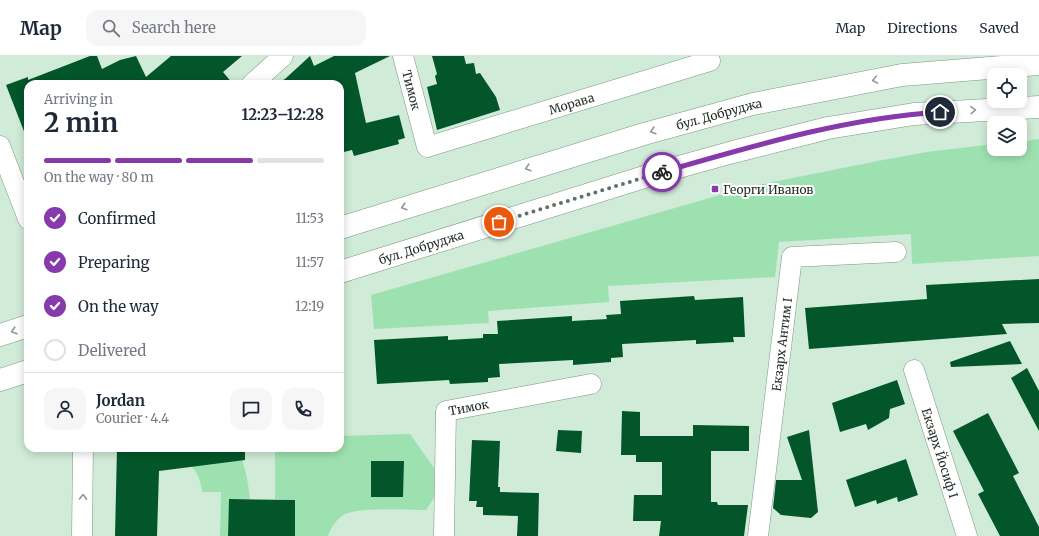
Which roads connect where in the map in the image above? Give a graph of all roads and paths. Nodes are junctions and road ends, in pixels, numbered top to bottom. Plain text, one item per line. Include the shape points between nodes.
1 (283, 56) edge
2 (403, 56) edge
3 (708, 56) edge
4 (963, 56) edge
5 (1039, 64) edge
6 (902, 75) junction
7 (256, 80) edge
8 (1039, 107) edge
9 (0, 146) edge
10 (427, 147) joint
11 (24, 209) edge
12 (344, 227) edge
13 (896, 252) dead end
14 (344, 271) edge
15 (24, 327) edge
16 (0, 335) edge
17 (914, 370) dead end
18 (24, 373) edge
19 (0, 380) edge
20 (591, 384) dead end
21 (83, 452) edge
22 (82, 536) edge
23 (444, 536) edge
24 (758, 536) edge
25 (967, 536) edge

1 - 7 street
2 - 10 street, Тимок
3 - 10 street, Морава via 710,61
4 - 6 main road
5 - 6 main road, бул. Добруджа
6 -> 12 main road, бул. Добруджа via 722,111 541,164
14 -> 8 main road, бул. Добруджа via 657,173 828,128 914,114
9 - 11 street
13 - 24 street, Екзарх Антим I via 792,257
15 -> 16 main road
17 - 25 street, Екзарх Йосиф I
18 - 19 main road
20 - 23 street, Тимок via 446,411
22 -> 21 street

